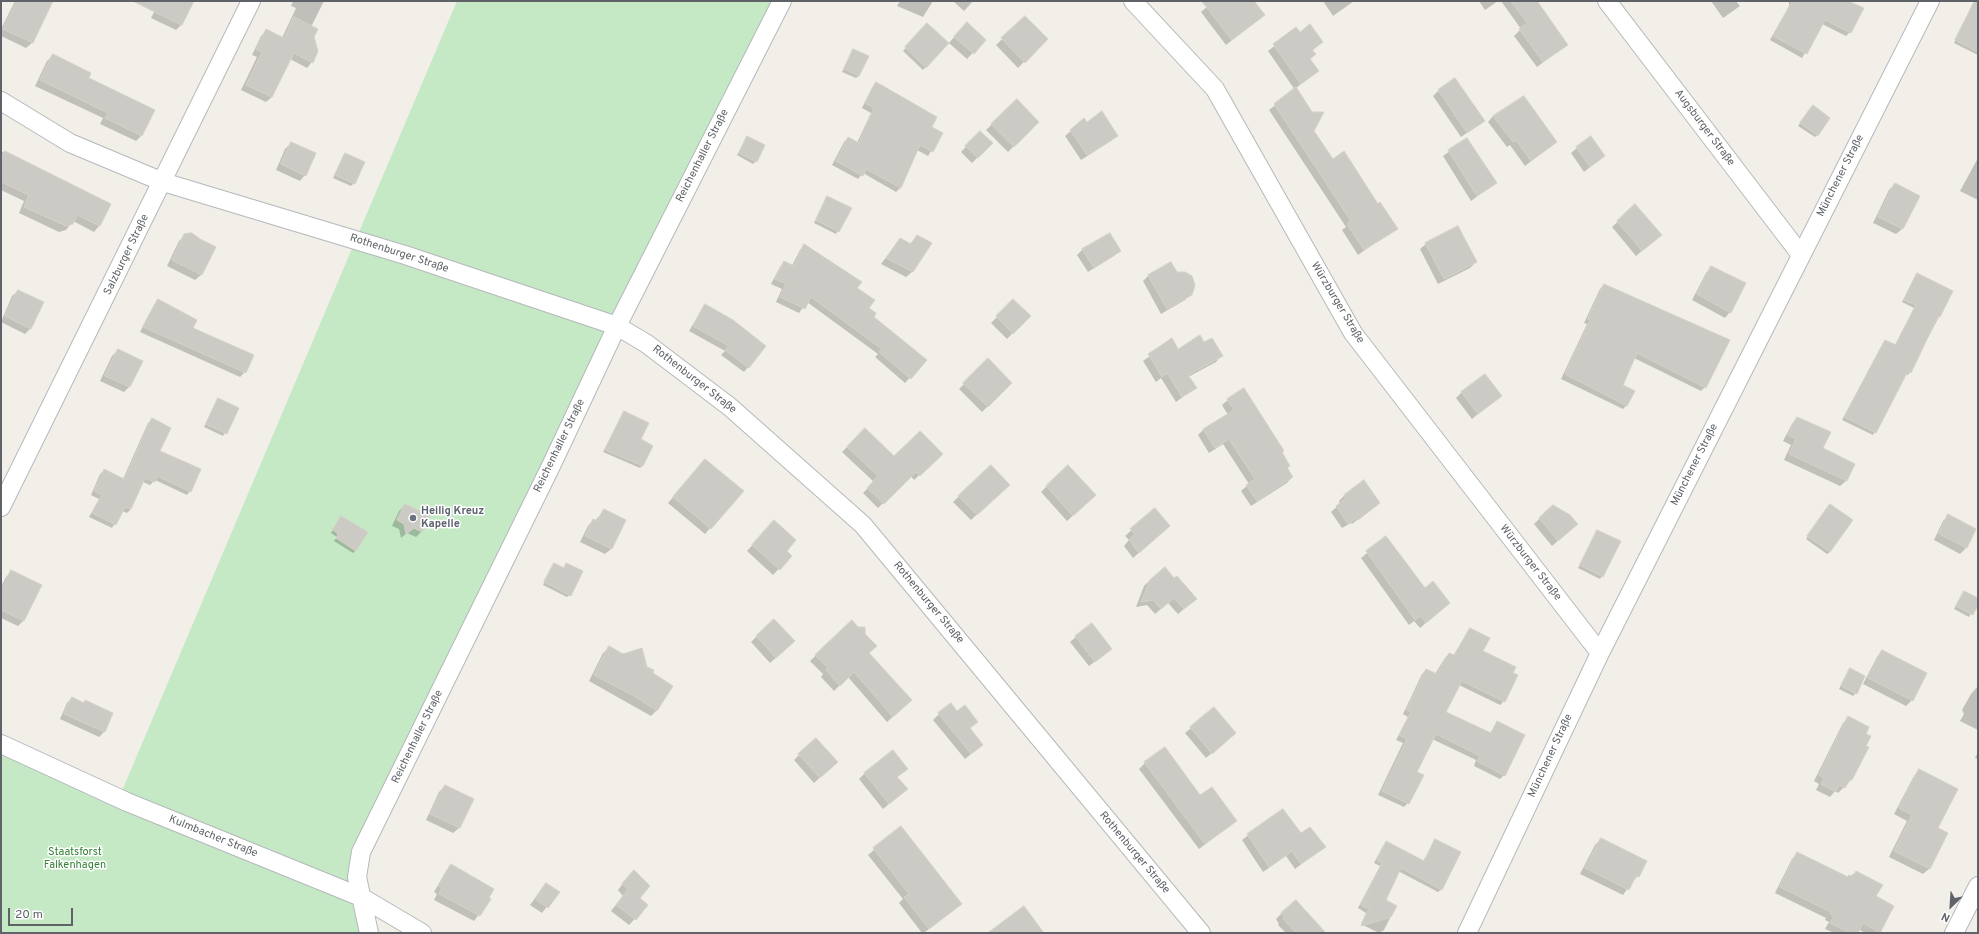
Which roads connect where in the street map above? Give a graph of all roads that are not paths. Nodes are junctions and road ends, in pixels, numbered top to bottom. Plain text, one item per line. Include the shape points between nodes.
1 (251, 1) edge
2 (782, 1) edge
3 (1133, 1) edge
4 (1607, 1) edge
5 (1930, 1) edge
6 (1, 101) edge
7 (163, 182) junction
8 (1801, 255) junction
9 (617, 326) junction
10 (1, 507) edge
11 (1600, 653) junction
12 (1, 744) edge
13 (1978, 886) edge
14 (361, 897) junction
15 (368, 933) edge
16 (422, 933) edge
17 (1201, 933) edge
18 (1467, 933) edge
19 (1954, 933) edge

1 - 7 street, Salzburger Straße
2 - 9 street, Reichenhaller Straße
3 - 11 street, Würzburger Straße via 1215,89 1352,334
4 - 8 street, Augsburger Straße
5 - 8 street, Münchener Straße
6 - 7 street, Rothenburger Straße via 70,143
7 - 9 street, Rothenburger Straße via 405,255
7 - 10 street, Salzburger Straße
8 - 11 street, Münchener Straße
9 - 14 street, Reichenhaller Straße via 362,852 357,877
9 - 17 street, Rothenburger Straße via 647,344 730,407 863,525
11 - 18 street, Münchener Straße
12 - 14 street, Kulmbacher Straße via 127,802
13 - 19 street
14 - 15 street, Reichenhaller Straße
14 - 16 street, Kulmbacher Straße

